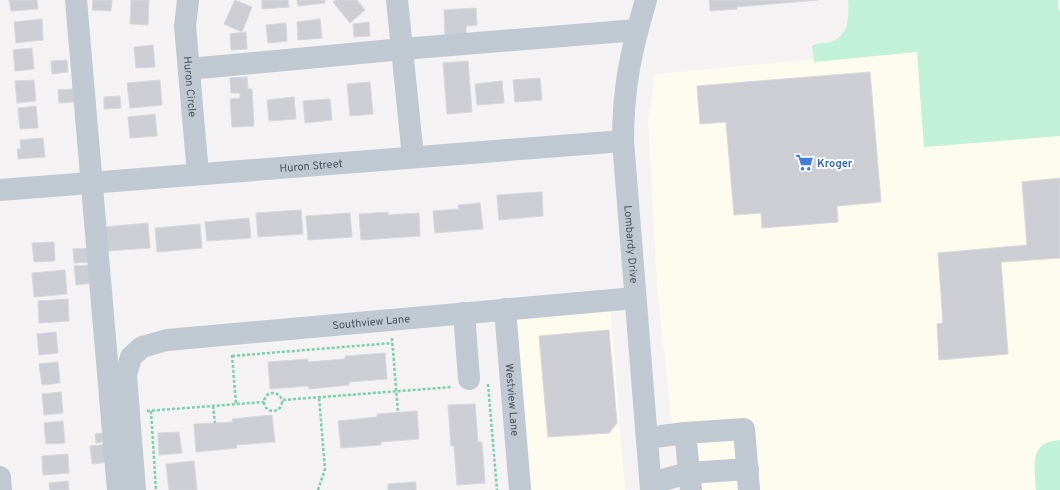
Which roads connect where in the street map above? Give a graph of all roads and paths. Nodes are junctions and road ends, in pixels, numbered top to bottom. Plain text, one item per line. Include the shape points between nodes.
1 (76, 0) edge
2 (188, 0) edge
3 (397, 0) edge
4 (646, 0) edge
5 (637, 30) junction
6 (403, 49) junction
7 (189, 69) junction
8 (623, 141) junction
9 (412, 157) junction
10 (198, 174) junction
11 (92, 183) junction
12 (0, 190) edge
13 (635, 298) junction
14 (504, 309) junction
15 (464, 313) junction
16 (390, 319) junction
17 (230, 334) junction
18 (392, 343) junction
19 (232, 356) junction
20 (510, 380) junction
21 (474, 383) junction
22 (396, 392) junction
23 (320, 397) junction
24 (283, 400) junction
25 (264, 402) junction
26 (236, 404) junction
27 (213, 406) junction
28 (151, 411) junction
29 (128, 413) junction
30 (398, 413) dead end
31 (215, 423) dead end
32 (685, 433) junction
33 (647, 438) junction
34 (748, 469) junction
35 (0, 477) edge
36 (690, 482) edge
37 (651, 486) edge
38 (1, 490) edge
39 (118, 490) edge
40 (135, 490) edge
41 (156, 490) edge
42 (318, 490) edge
43 (497, 490) edge
44 (520, 490) edge
45 (749, 490) edge

1 - 11 street
2 - 7 street, Huron Circle via 185,26
3 - 6 street
4 - 5 street, Lombardy Drive
5 - 6 street
5 - 8 street, Lombardy Drive via 623,102
6 - 7 street
6 - 9 street
7 - 10 street, Huron Circle
8 - 9 street, Huron Street
8 - 13 street, Lombardy Drive
9 - 10 street, Huron Street
10 - 11 street, Huron Street
11 - 12 street, Huron Street
11 - 39 street
13 - 14 street, Southview Lane
13 - 33 street, Lombardy Drive
14 - 15 street, Southview Lane
14 - 20 street, Westview Lane
15 - 16 street, Southview Lane
15 - 21 street
16 - 17 street, Southview Lane
16 - 18 path
17 - 19 path
17 - 29 street, Southview Lane via 167,340 142,347 131,357 126,375
18 - 19 path
18 - 22 path
19 - 26 path
20 - 21 path
20 - 44 street, Westview Lane
21 - 22 path
21 - 43 path
22 - 23 path
22 - 30 path
23 - 24 path
23 - 42 path via 326,469
24 - 25 path via 274,392 266,396
24 - 25 path via 279,409 274,411 268,409
25 - 26 path
26 - 27 path
27 - 28 path
27 - 31 path
28 - 29 path
28 - 41 path
29 - 40 street
32 - 33 street
32 - 34 street via 744,429
32 - 36 street
33 - 37 street, Lombardy Drive
34 - 36 street
34 - 45 street
35 - 38 street
36 - 37 street

